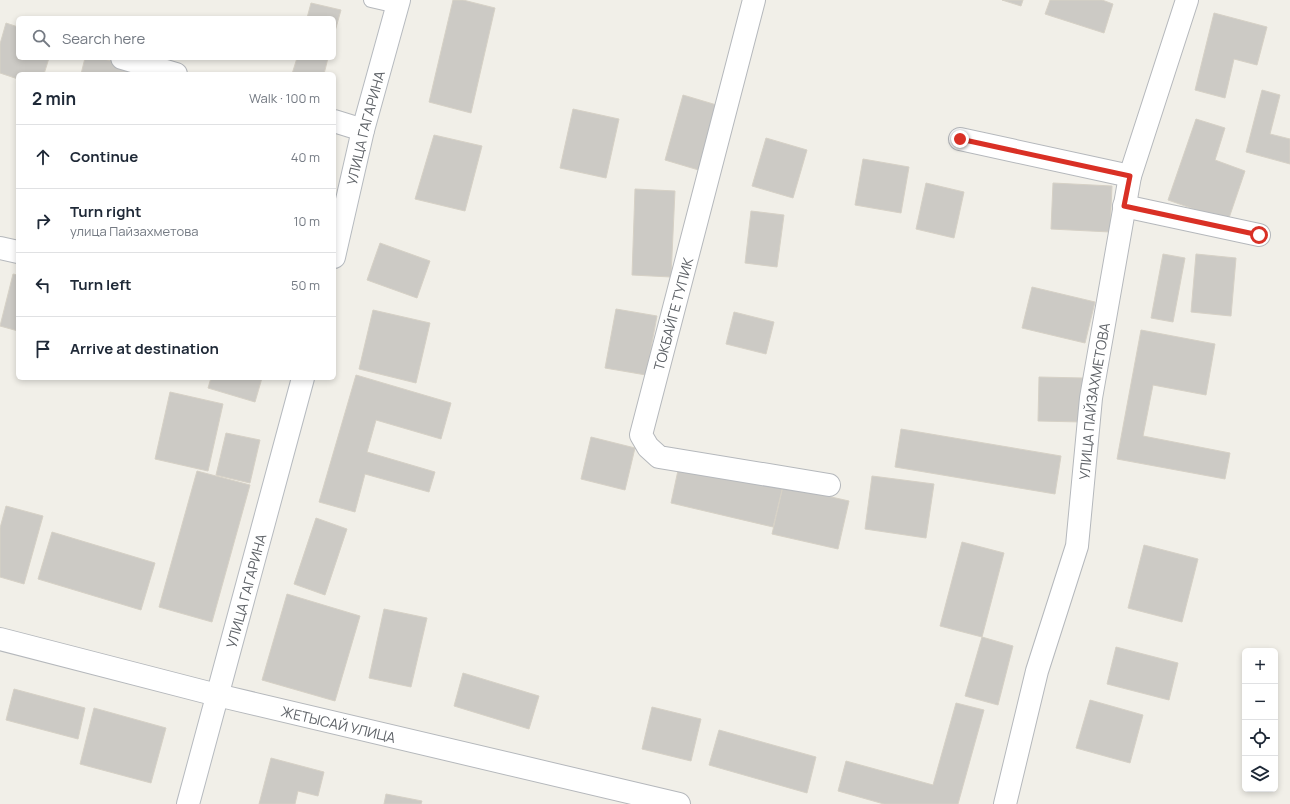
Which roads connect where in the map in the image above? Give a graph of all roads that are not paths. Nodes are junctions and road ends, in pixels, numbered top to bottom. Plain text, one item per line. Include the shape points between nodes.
1 (371, 0) edge
2 (754, 0) edge
3 (1187, 0) edge
4 (398, 3) edge
5 (129, 60) edge
6 (169, 72) edge
7 (336, 122) edge
8 (363, 130) junction
9 (960, 139) dead end
10 (1130, 176) junction
11 (1124, 206) junction
12 (1259, 235) dead end
13 (0, 248) edge
14 (336, 248) edge
15 (16, 252) edge
16 (302, 380) edge
17 (829, 485) dead end
18 (0, 639) edge
19 (217, 694) junction
20 (188, 804) edge
21 (679, 804) edge
22 (1005, 804) edge

1 - 4 lane
2 - 17 street, ТОКБАЙГЕ ТУПИК via 642,435 648,447 659,457
3 - 10 street, УЛИЦА ПАЙЗАХМЕТОВА
4 - 8 street, УЛИЦА ГАГАРИНА
5 - 6 street
7 - 8 street
8 - 14 street, УЛИЦА ГАГАРИНА
9 - 10 street
10 - 11 street, УЛИЦА ПАЙЗАХМЕТОВА
11 - 12 street
11 - 22 street, УЛИЦА ПАЙЗАХМЕТОВА via 1091,398 1077,546 1037,671
13 - 15 street
16 - 19 street, УЛИЦА ГАГАРИНА
18 - 19 street, ЖЕТЫСАЙ УЛИЦА
19 - 20 street, УЛИЦА ГАГАРИНА
19 - 21 street, ЖЕТЫСАЙ УЛИЦА

